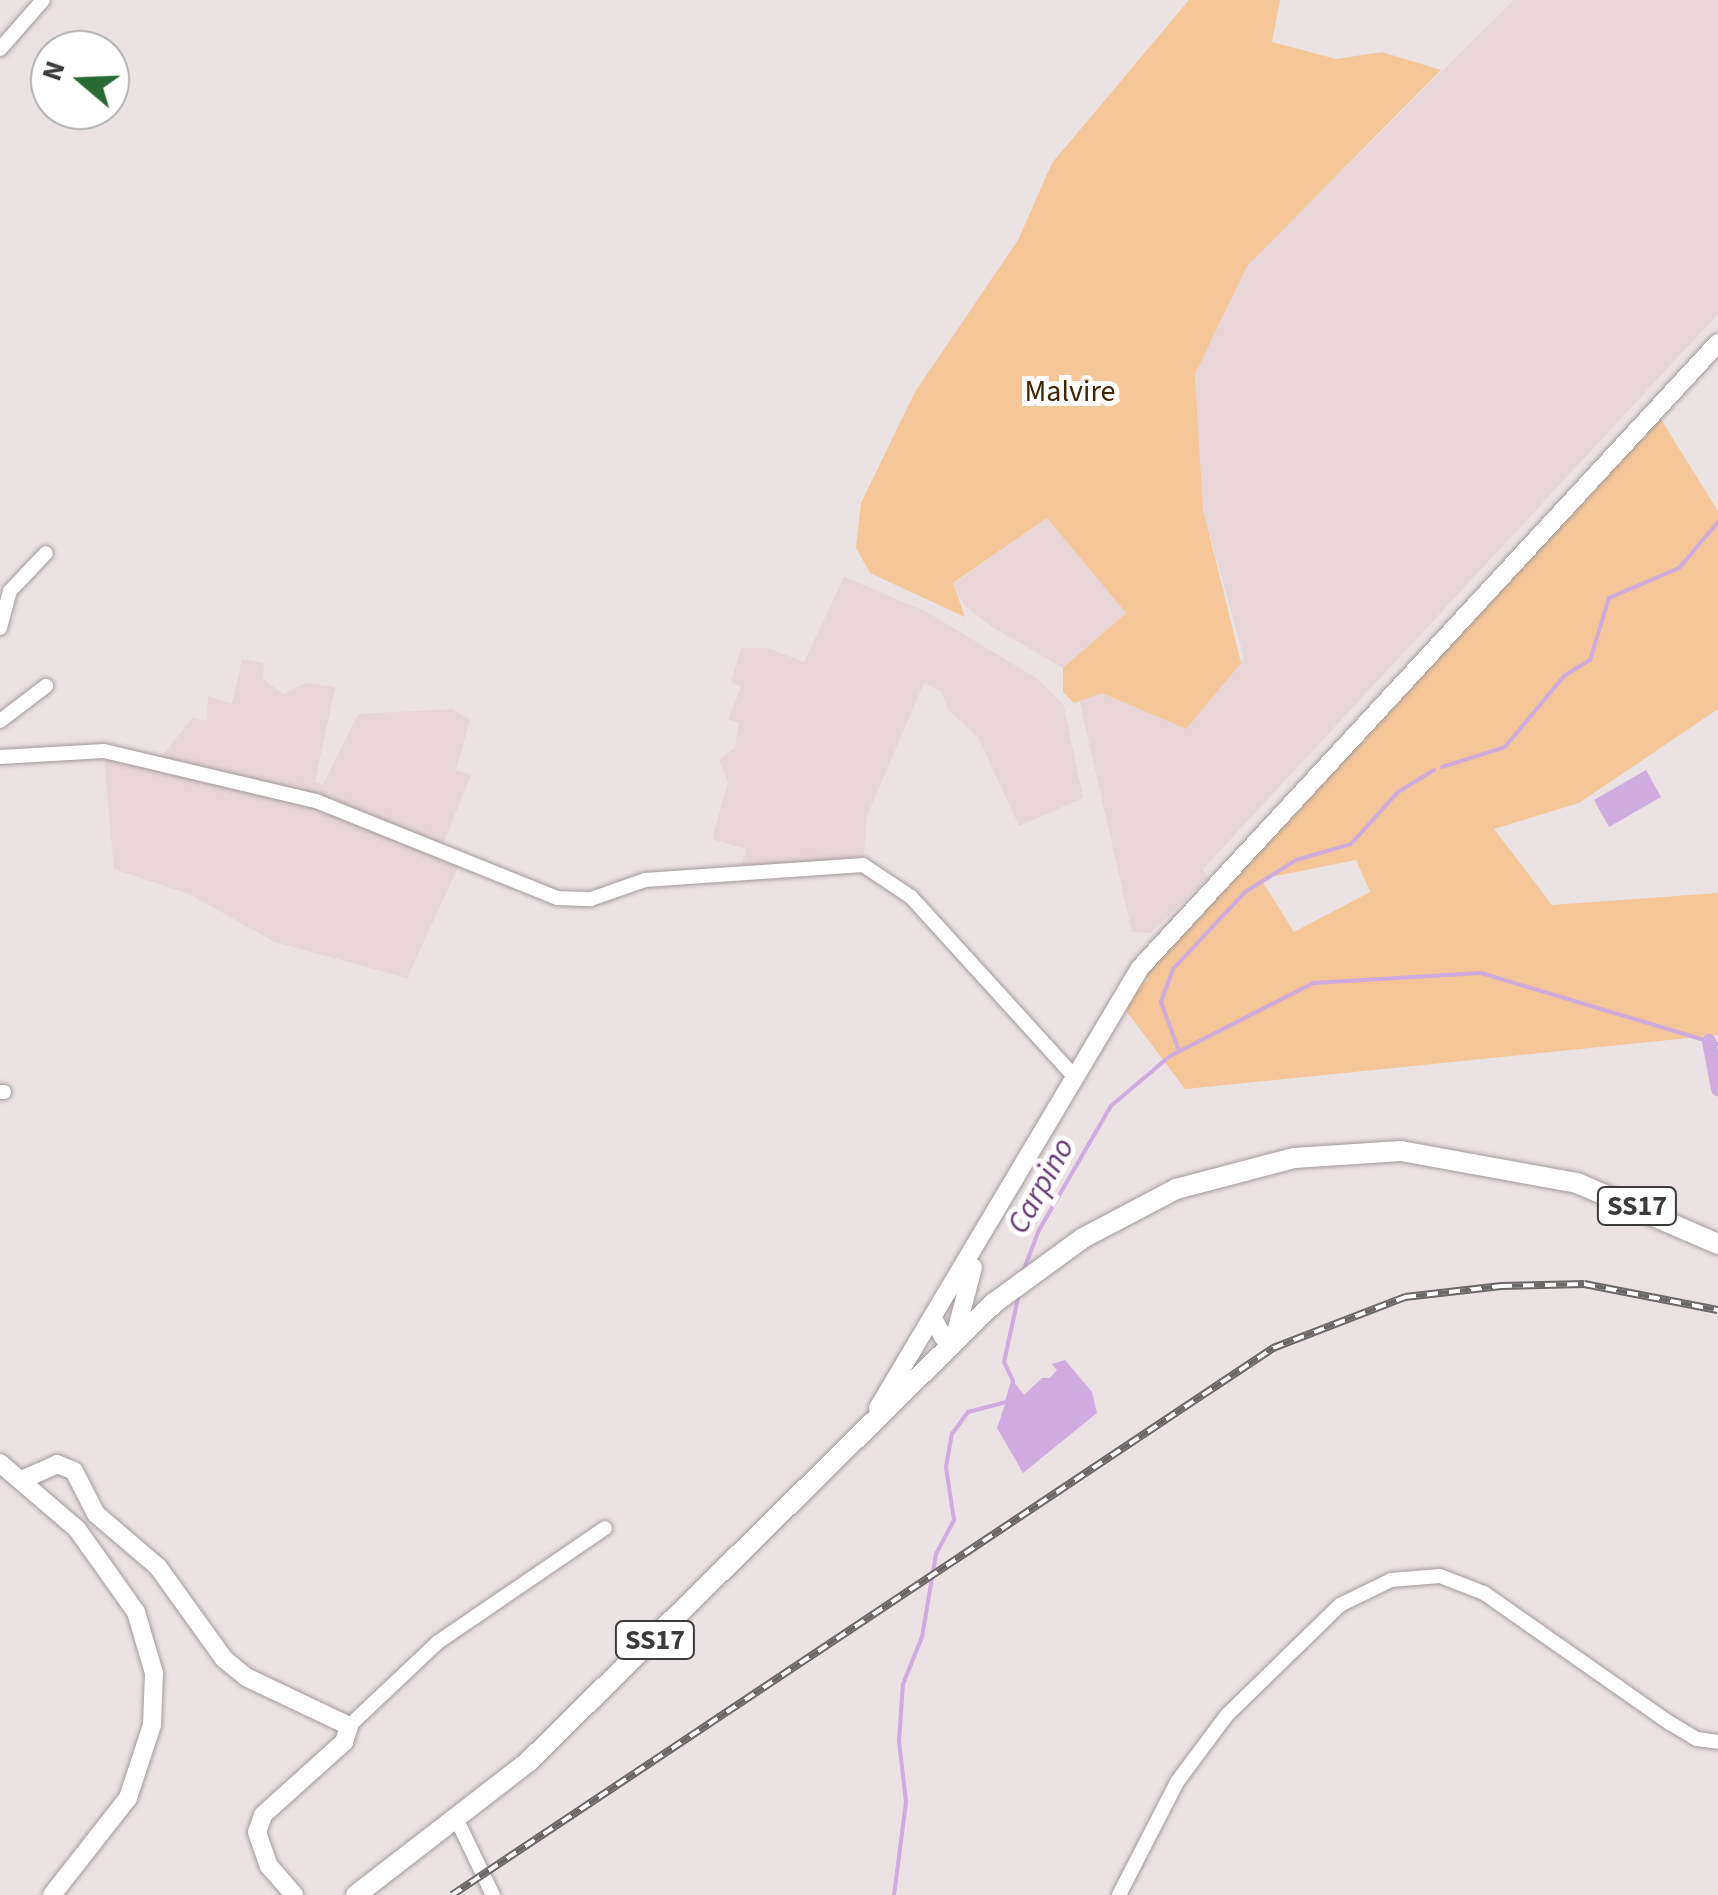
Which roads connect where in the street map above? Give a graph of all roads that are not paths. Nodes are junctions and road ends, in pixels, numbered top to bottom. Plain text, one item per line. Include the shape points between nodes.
1 (43, 0) edge
2 (0, 49) edge
3 (1718, 343) edge
4 (46, 553) dead end
5 (0, 628) edge
6 (46, 686) dead end
7 (0, 720) edge
8 (0, 757) edge
9 (1073, 1075) junction
10 (985, 1234) junction
11 (1718, 1244) edge
12 (966, 1284) junction
13 (994, 1302) junction
14 (933, 1319) junction
15 (954, 1340) junction
16 (844, 1451) junction
17 (0, 1462) edge
18 (24, 1478) junction
19 (605, 1528) dead end
20 (349, 1726) junction
21 (1718, 1742) edge
22 (456, 1820) junction
23 (52, 1895) edge
24 (294, 1895) edge
25 (356, 1895) edge
26 (494, 1895) edge
27 (1119, 1895) edge

1 - 2 street
3 - 9 main road via 1154,953
4 - 5 street via 10,591
6 - 7 street
8 - 9 street via 104,752 292,794 557,898 590,900 646,880 863,865 911,896
9 - 10 main road
10 - 12 main road
10 - 14 main road
11 - 13 main road, SS17 via 1578,1183 1401,1151 1294,1158 1176,1189 1083,1238
12 - 13 main road via 979,1304
12 - 15 main road
13 - 15 main road, SS17
14 - 15 main road via 944,1338
14 - 16 main road
15 - 16 main road, SS17
16 - 22 main road, SS17 via 556,1735
17 - 18 main road
18 - 20 main road via 57,1464 74,1472 96,1514 158,1567 224,1659 246,1677
18 - 23 main road via 77,1530 136,1612 154,1673 152,1725 128,1798
19 - 20 street via 438,1642
20 - 24 main road via 344,1742 263,1815 257,1832 269,1866
21 - 27 street via 1670,1723 1484,1593 1440,1576 1391,1580 1340,1605 1227,1715 1177,1782
22 - 25 main road, SS17
22 - 26 street

